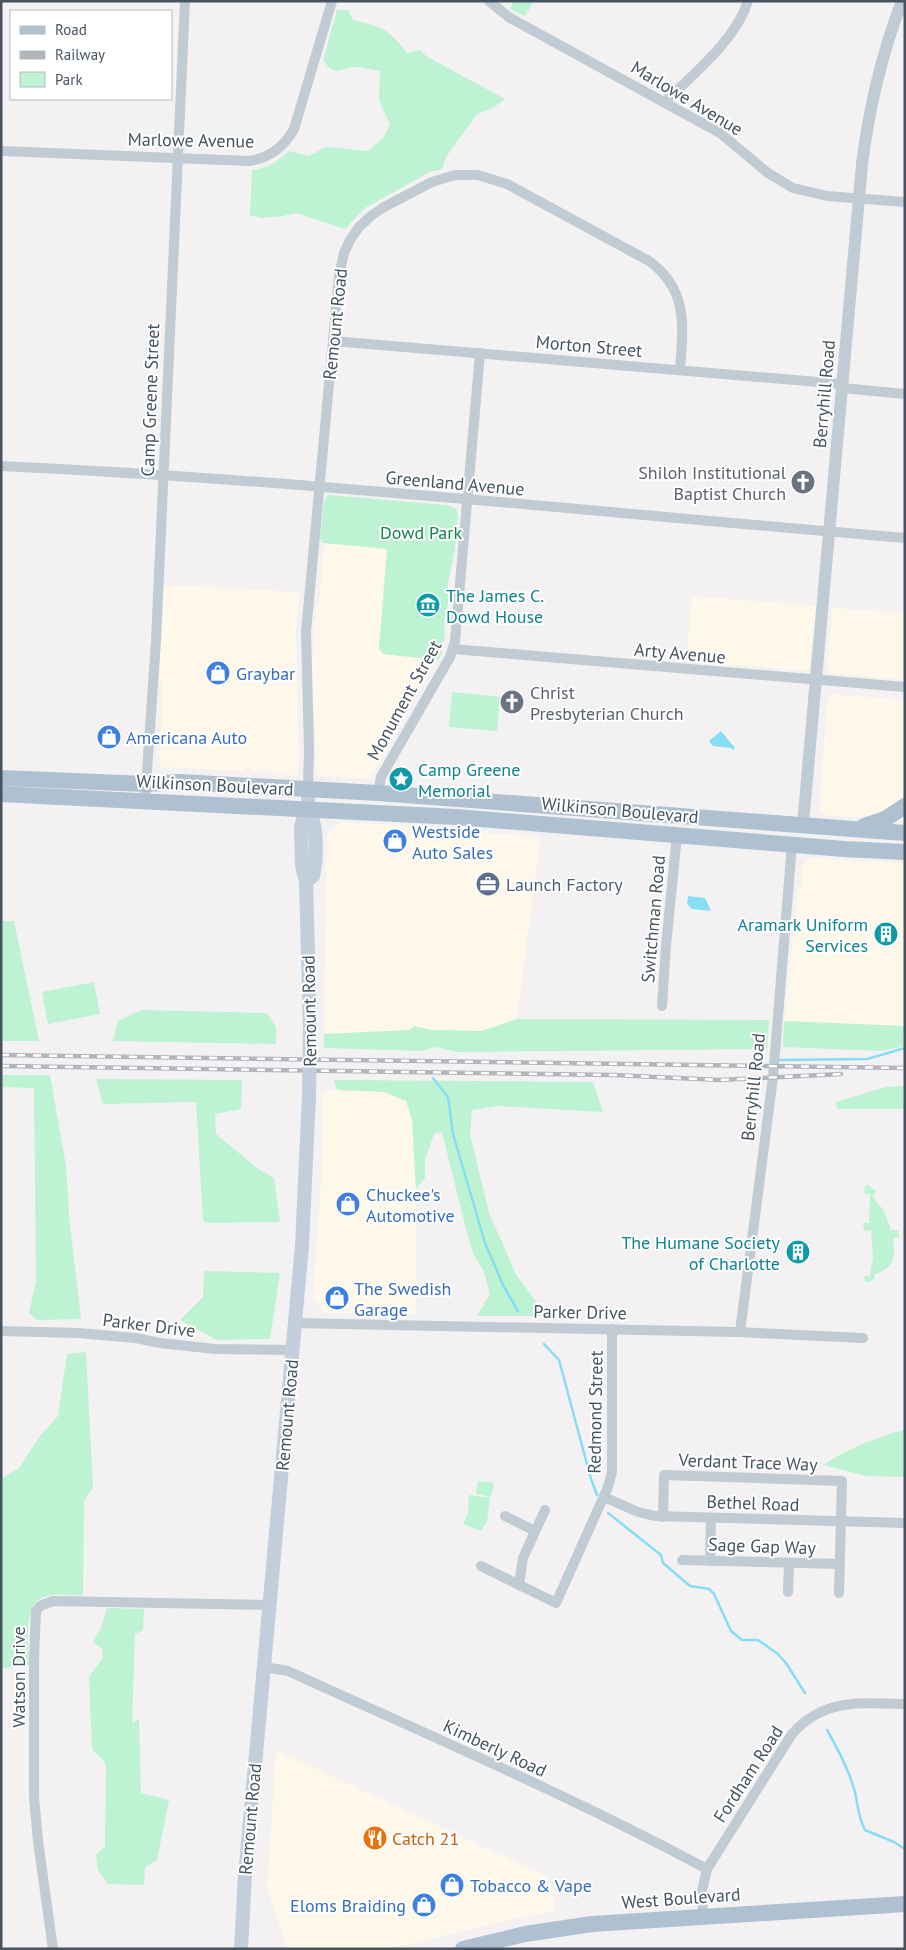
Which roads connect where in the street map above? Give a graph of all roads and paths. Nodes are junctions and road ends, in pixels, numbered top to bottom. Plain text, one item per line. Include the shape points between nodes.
1 (185, 1) edge
2 (332, 1) edge
3 (488, 1) edge
4 (748, 1) edge
5 (902, 1) edge
6 (665, 102) junction
7 (1, 151) edge
8 (177, 157) junction
9 (859, 198) junction
10 (905, 202) edge
11 (333, 341) junction
12 (480, 353) junction
13 (680, 370) junction
14 (842, 386) junction
15 (905, 394) edge
16 (1, 466) edge
17 (164, 475) junction
18 (318, 487) junction
19 (468, 500) junction
20 (830, 532) junction
21 (905, 538) edge
22 (453, 649) junction
23 (815, 680) junction
24 (905, 688) edge
25 (1, 778) edge
26 (146, 784) junction
27 (308, 790) junction
28 (378, 793) junction
29 (1, 794) edge
30 (146, 800) junction
31 (905, 806) edge
32 (308, 810) junction
33 (803, 824) junction
34 (841, 828) junction
35 (903, 831) edge
36 (677, 835) junction
37 (792, 844) junction
38 (901, 852) edge
39 (662, 1006) dead end
40 (295, 1323) junction
41 (612, 1330) junction
42 (1, 1331) edge
43 (740, 1332) junction
44 (863, 1338) dead end
45 (292, 1350) junction
46 (604, 1497) junction
47 (545, 1510) dead end
48 (505, 1516) dead end
49 (663, 1517) junction
50 (711, 1518) junction
51 (841, 1522) junction
52 (905, 1523) edge
53 (535, 1531) junction
54 (682, 1560) dead end
55 (710, 1561) junction
56 (789, 1563) junction
57 (840, 1564) junction
58 (481, 1566) dead end
59 (519, 1585) junction
60 (788, 1592) dead end
61 (839, 1593) dead end
62 (270, 1605) junction
63 (264, 1667) junction
64 (905, 1704) edge
65 (707, 1870) junction
66 (905, 1904) edge
67 (703, 1917) junction
68 (53, 1949) edge
69 (241, 1949) edge
70 (463, 1949) edge

1 - 8 street, Camp Greene Street
2 - 8 street, Marlowe Avenue via 294,129 284,144 276,152 255,160
3 - 6 street, Marlowe Avenue via 510,18
4 - 6 street via 734,28 716,50
5 - 9 street, Berryhill Road via 877,83 865,138
6 - 9 street, Marlowe Avenue via 720,133 793,188 827,196
7 - 8 street, Marlowe Avenue
8 - 17 street, Camp Greene Street
9 - 10 street, Marlowe Avenue
9 - 14 street, Berryhill Road
11 - 12 street, Morton Street
11 - 13 street, Remount Road via 341,261 359,228 384,207 432,182 455,175 478,175 508,184 655,265 669,281 681,307
11 - 18 street, Remount Road
12 - 13 street, Morton Street
12 - 19 street, Monument Street
13 - 14 street, Morton Street
14 - 15 street, Morton Street
14 - 20 street, Berryhill Road
16 - 17 street, Greenland Avenue
17 - 18 street, Greenland Avenue
17 - 26 street, Camp Greene Street
18 - 19 street, Greenland Avenue
18 - 27 street, Remount Road via 306,632
19 - 20 street, Greenland Avenue
19 - 22 street, Monument Street
20 - 21 street, Greenland Avenue
20 - 23 street, Berryhill Road
22 - 23 street, Arty Avenue
22 - 28 street, Monument Street via 381,777
23 - 24 street, Arty Avenue
23 - 33 street, Berryhill Road
25 - 26 main road, Wilkinson Boulevard
26 - 27 main road, Wilkinson Boulevard via 180,782
26 - 30 street, Camp Greene Street
27 - 28 main road, Wilkinson Boulevard
27 - 32 main road, Remount Road
28 - 33 main road, Wilkinson Boulevard
29 - 30 main road, Wilkinson Boulevard
30 - 32 main road, Wilkinson Boulevard
31 - 34 main road via 873,824
32 - 36 main road, Wilkinson Boulevard via 464,818
32 - 40 main road, Remount Road, bridge via 301,828 302,866 306,881 309,1097
33 - 34 main road, Wilkinson Boulevard
34 - 35 main road, Wilkinson Boulevard
35 - 38 main road
36 - 37 main road, Wilkinson Boulevard
36 - 39 street, Switchman Road
37 - 38 main road, Wilkinson Boulevard
37 - 43 street, Berryhill Road via 773,1077
40 - 41 street, Parker Drive
40 - 45 main road, Remount Road
41 - 43 street, Parker Drive
41 - 46 street, Redmond Street via 613,1464
42 - 45 street, Parker Drive via 78,1333 216,1349
43 - 44 street, Parker Drive
45 - 62 main road, Remount Road
46 - 49 street, Bethel Road via 638,1512
46 - 59 street, Redmond Street via 556,1603
47 - 53 street
48 - 53 street
49 - 50 street, Bethel Road
49 - 51 street, Verdant Trace Way via 664,1476 842,1481
50 - 51 street, Bethel Road
50 - 55 street
51 - 52 street, Bethel Road
51 - 57 street
53 - 59 street via 523,1558
54 - 55 street, Sage Gap Way
55 - 56 street, Sage Gap Way
56 - 57 street, Sage Gap Way
56 - 60 street
57 - 61 street
58 - 59 street
62 - 63 main road, Remount Road
62 - 68 street, Watson Drive via 53,1601 36,1611 34,1797
63 - 65 street, Kimberly Road via 288,1672 497,1766
63 - 69 main road, Remount Road
64 - 65 street, Fordham Road via 837,1705 800,1726
65 - 67 street, Fordham Road via 702,1891
66 - 67 main road, West Boulevard
67 - 70 main road, West Boulevard via 568,1927

